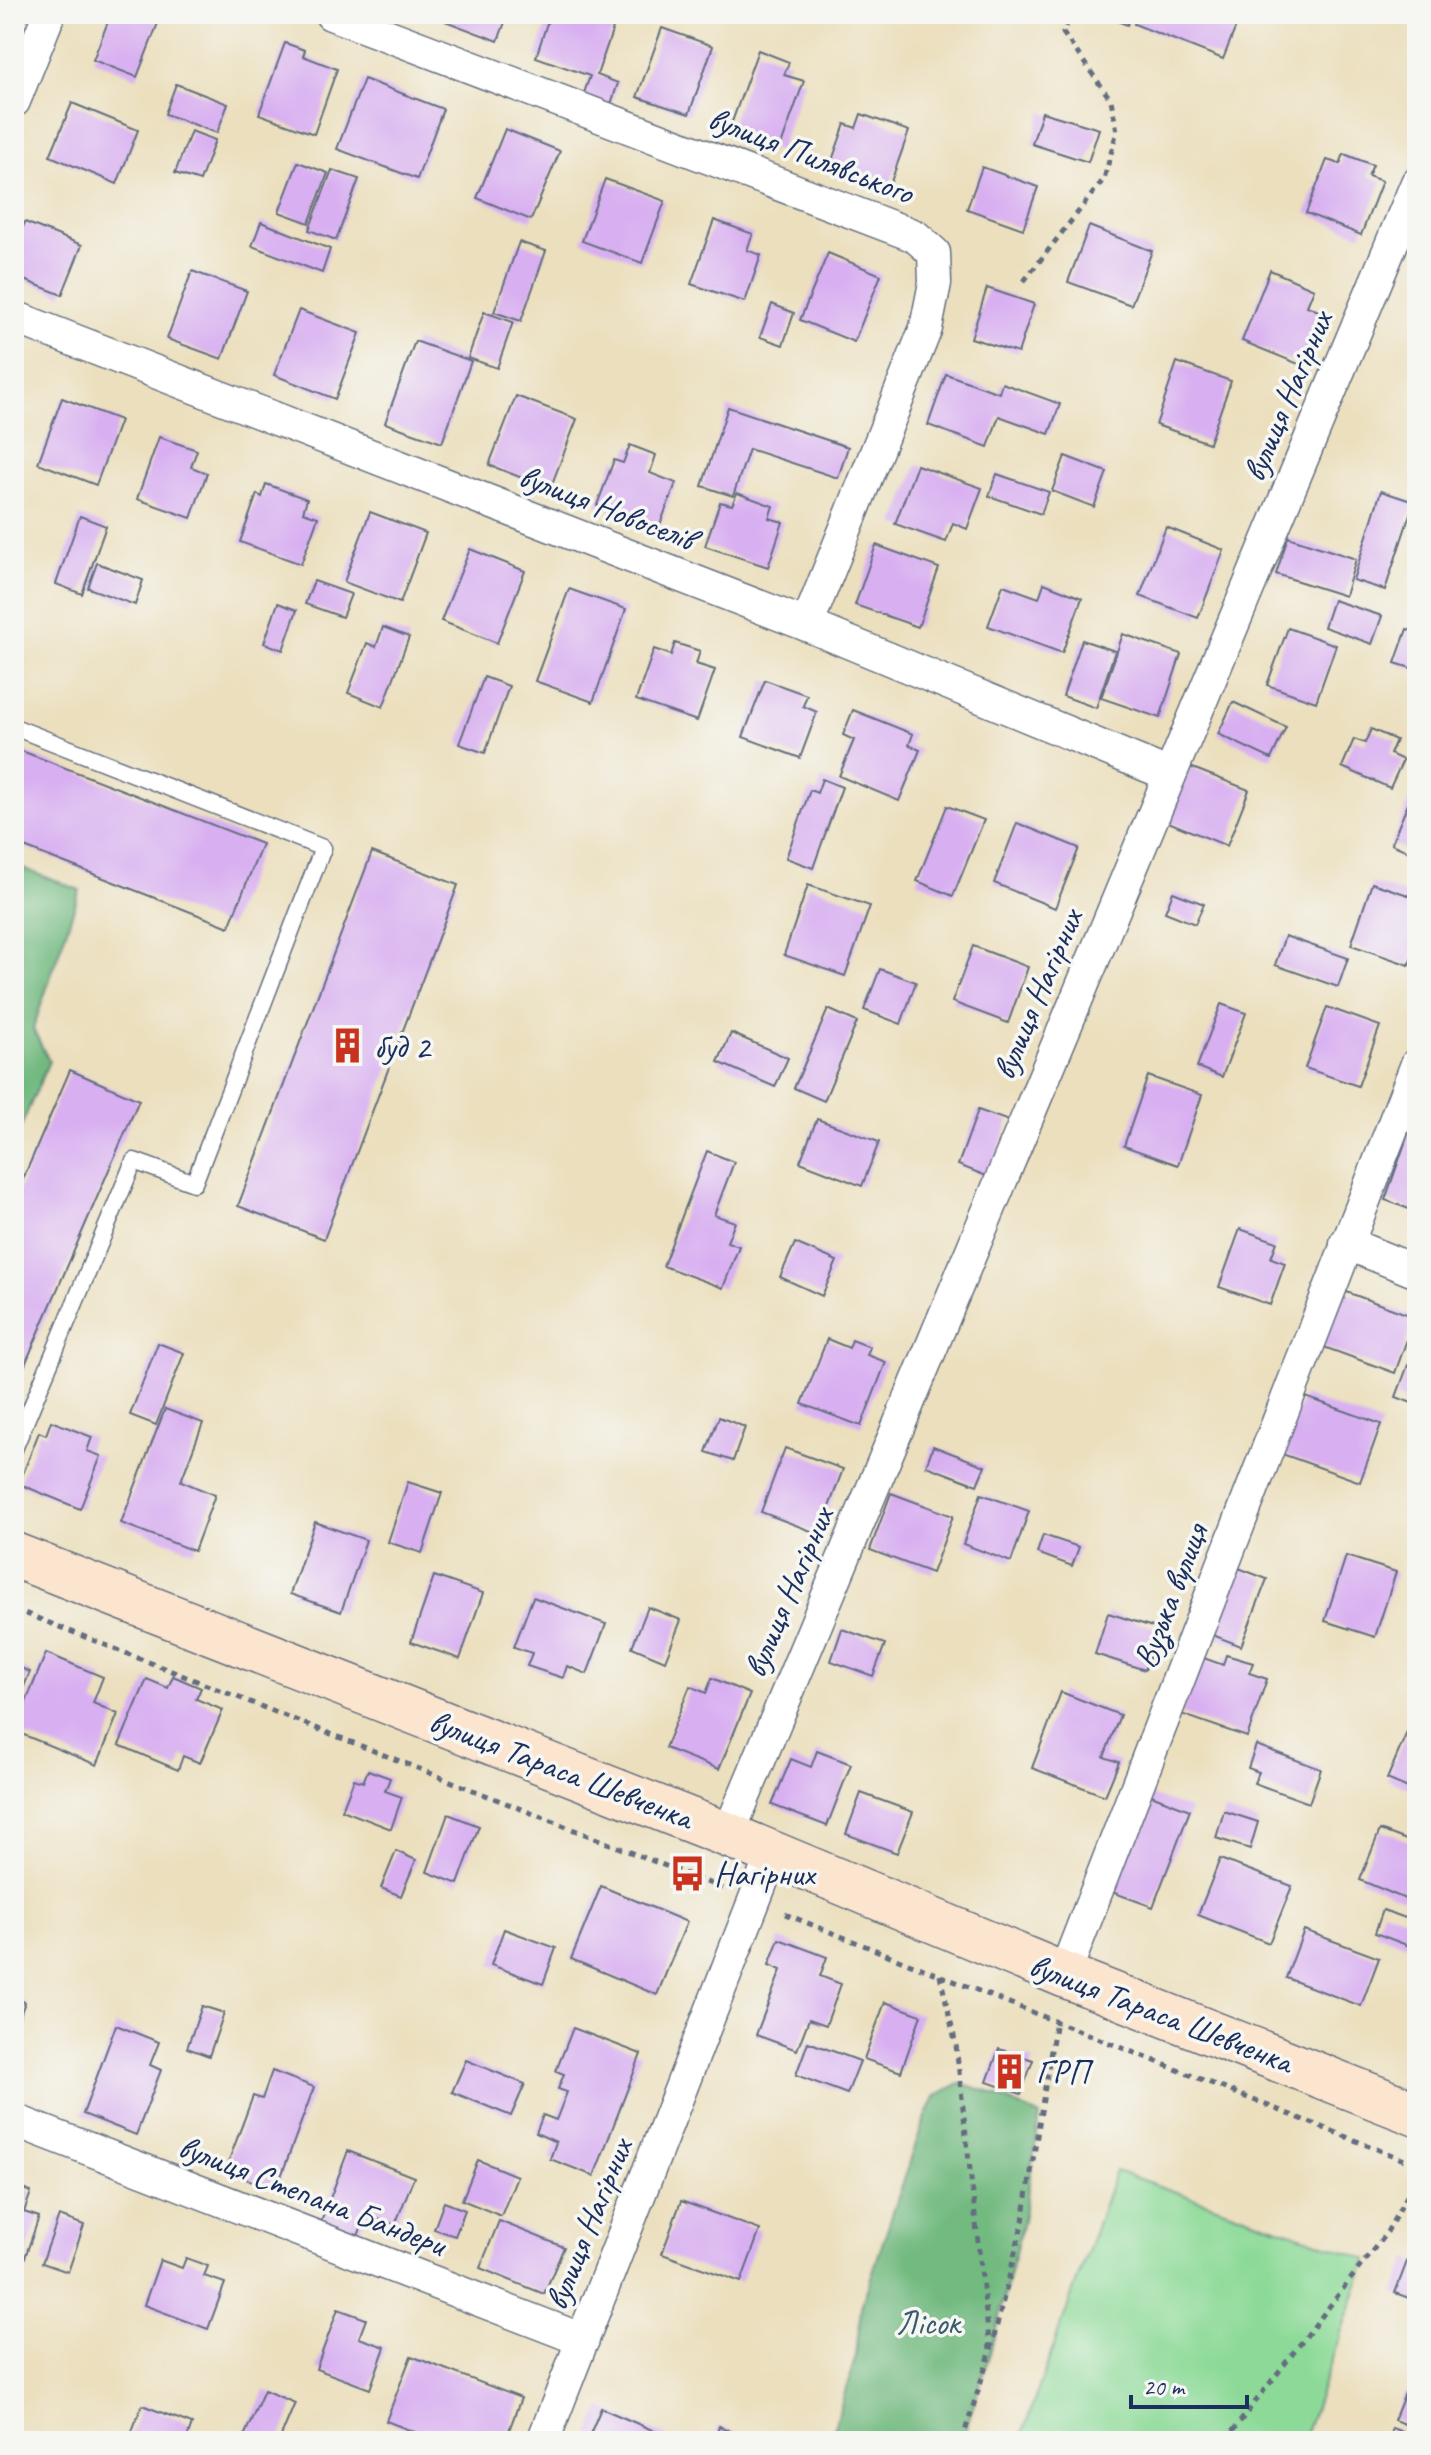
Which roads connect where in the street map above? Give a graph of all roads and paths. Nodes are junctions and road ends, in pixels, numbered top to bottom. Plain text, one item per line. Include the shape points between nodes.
1 (49, 14) edge
2 (331, 14) edge
3 (1071, 14) edge
4 (14, 101) edge
5 (1417, 183) edge
6 (1024, 281) dead end
7 (14, 317) edge
8 (807, 625) junction
9 (14, 727) edge
10 (1170, 775) junction
11 (1417, 1064) edge
12 (1346, 1243) junction
13 (1417, 1272) edge
14 (14, 1449) edge
15 (14, 1555) edge
16 (14, 1609) edge
17 (728, 1835) junction
18 (772, 1855) junction
19 (756, 1902) junction
20 (934, 1922) junction
21 (940, 1975) junction
22 (1064, 1975) junction
23 (1056, 2021) junction
24 (1417, 2114) edge
25 (14, 2120) edge
26 (1417, 2165) edge
27 (1417, 2178) edge
28 (583, 2340) junction
29 (990, 2353) junction
30 (543, 2441) edge
31 (962, 2441) edge
32 (1225, 2441) edge

1 - 4 street
2 - 8 street, вулиця Пилявського via 915,236 934,253 935,283 926,328
3 - 6 path via 1063,33 1111,100 1117,131 1104,179
5 - 10 street, вулиця Нагірних
7 - 8 street, вулиця Новоселів
8 - 10 street, вулиця Новоселів
9 - 14 lane via 323,848 194,1183 134,1161
10 - 17 street, вулиця Нагірних
11 - 12 street, Вузька вулиця
12 - 13 street
12 - 22 street, Вузька вулиця
15 - 17 street, вулиця Тараса Шевченка
16 - 19 path
17 - 18 street, вулиця Тараса Шевченка
18 - 19 street, вулиця Нагірних
18 - 20 street, вулиця Тараса Шевченка
19 - 21 path
19 - 28 street, вулиця Нагірних
20 - 21 path
20 - 22 street, вулиця Тараса Шевченка
21 - 23 path
21 - 29 path via 956,2045
22 - 23 path
22 - 24 street, вулиця Тараса Шевченка
23 - 26 path
23 - 29 path via 1023,2221
25 - 28 street, вулиця Степана Бандери
27 - 32 path via 1387,2232
28 - 30 street, вулиця Нагірних
29 - 31 path

